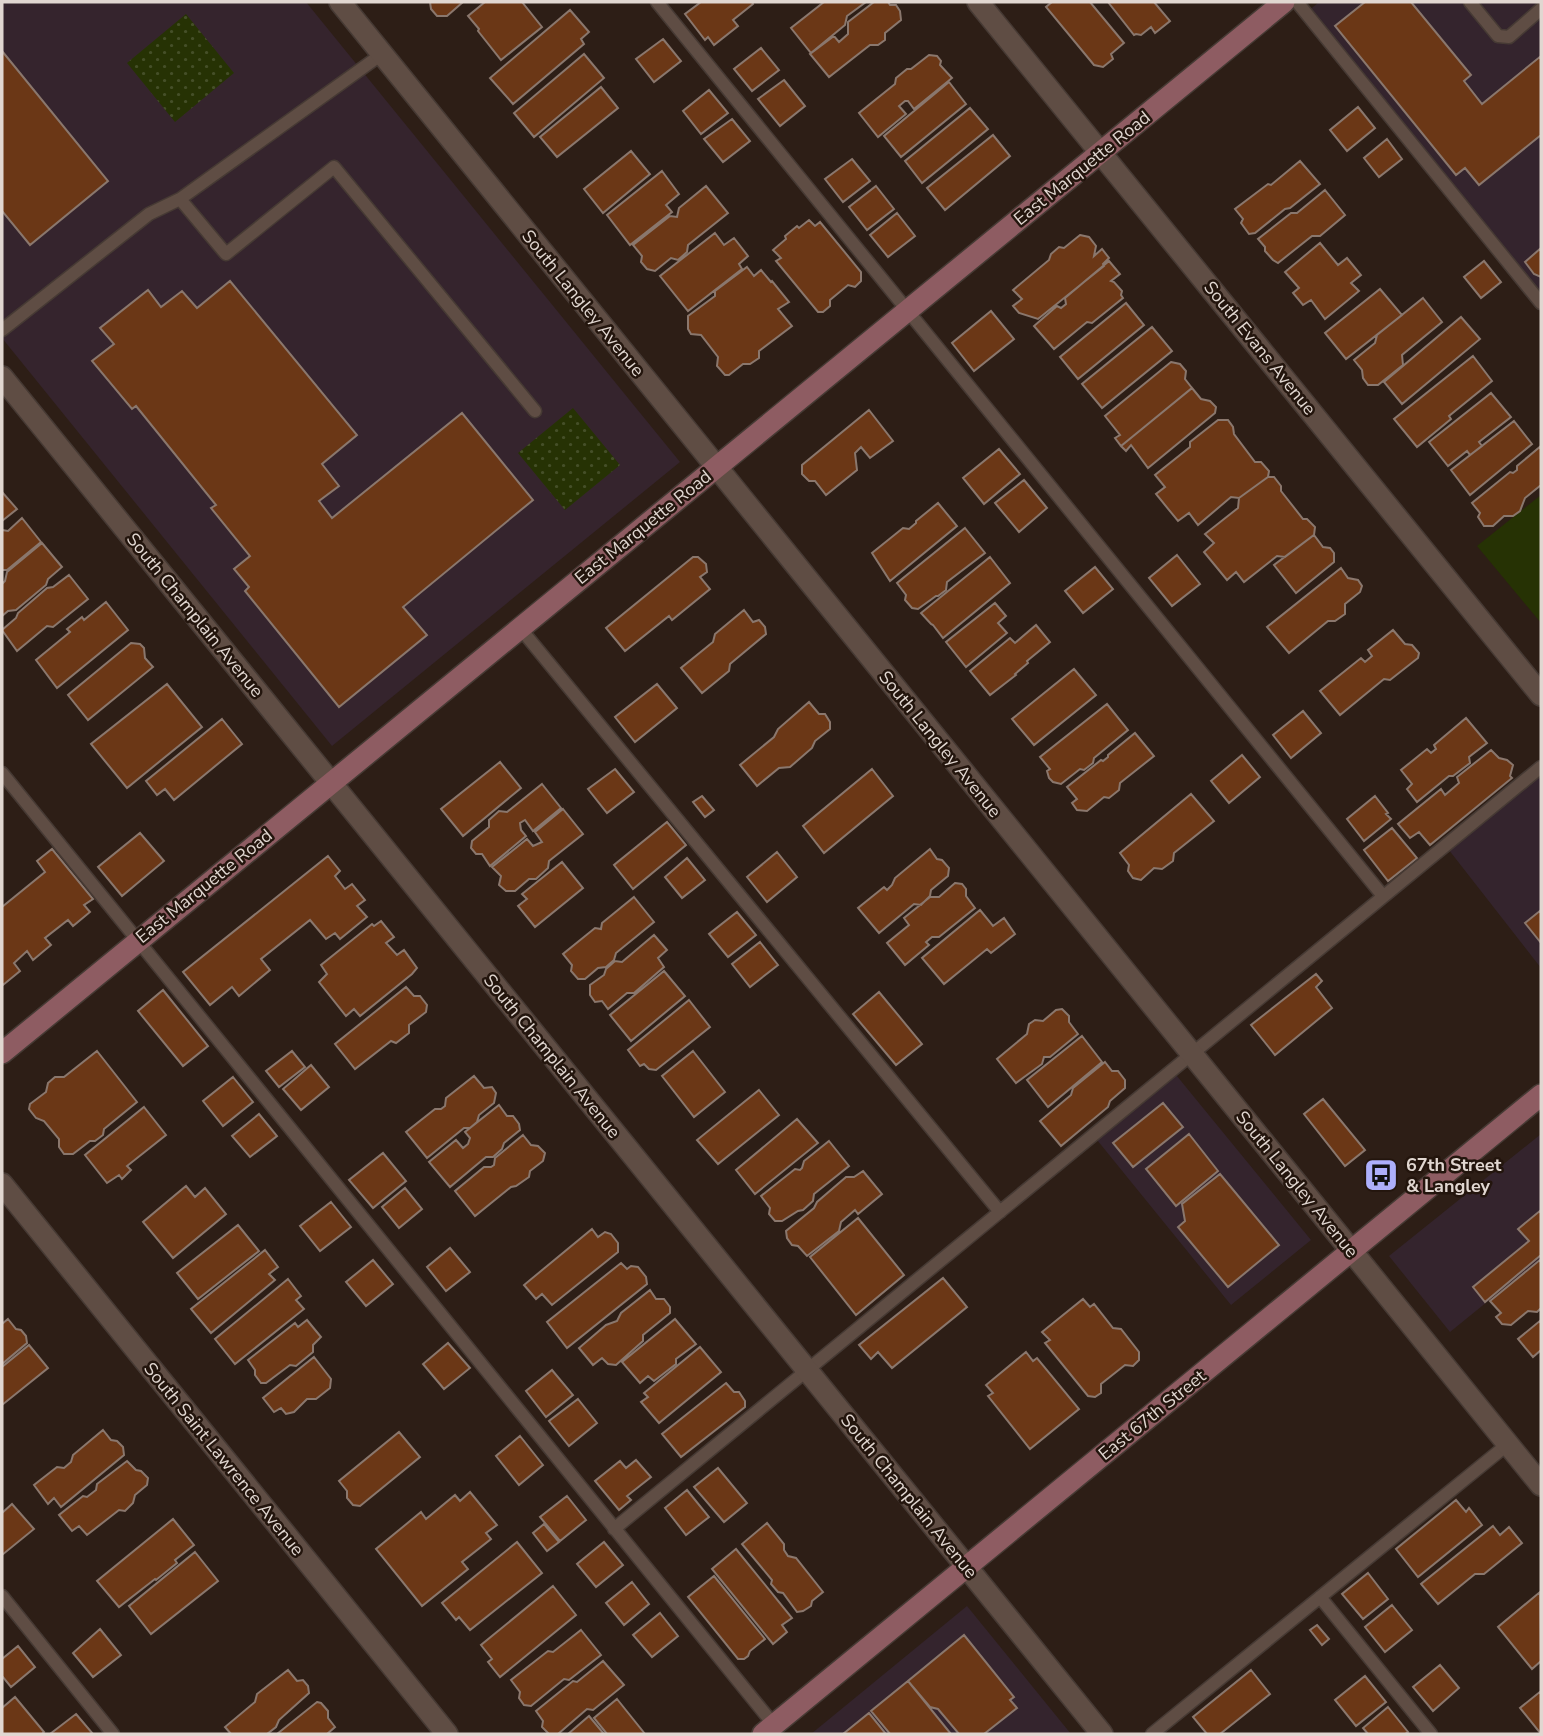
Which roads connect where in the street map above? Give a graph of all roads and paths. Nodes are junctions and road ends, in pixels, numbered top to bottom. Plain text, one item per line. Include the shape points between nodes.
1 (340, 2) edge
2 (657, 2) edge
3 (978, 2) edge
4 (1284, 2) edge
5 (1297, 2) edge
6 (1470, 2) edge
7 (1541, 9) edge
8 (382, 54) junction
9 (1101, 153) junction
10 (180, 199) junction
11 (1541, 303) edge
12 (908, 310) junction
13 (2, 330) edge
14 (2, 377) edge
15 (535, 411) dead end
16 (716, 467) junction
17 (520, 628) junction
18 (1541, 695) edge
19 (1541, 766) edge
20 (2, 773) edge
21 (331, 783) junction
22 (1383, 896) junction
23 (138, 941) junction
24 (2, 1053) edge
25 (1192, 1054) junction
26 (1541, 1095) edge
27 (2, 1184) edge
28 (1000, 1212) junction
29 (1351, 1252) junction
30 (807, 1370) junction
31 (1508, 1444) junction
32 (1541, 1485) edge
33 (614, 1529) junction
34 (966, 1567) junction
35 (2, 1597) edge
36 (1320, 1597) junction
37 (768, 1730) edge
38 (113, 1734) edge
39 (447, 1734) edge
40 (1102, 1734) edge
41 (1152, 1734) edge
42 (1430, 1734) edge

1 - 8 street, South Langley Avenue
2 - 12 lane
3 - 9 street, South Evans Avenue
4 - 9 street, East Marquette Road
5 - 11 lane
6 - 7 lane via 1498,36 1509,37
8 - 10 lane
8 - 16 street, South Langley Avenue
9 - 12 street, East Marquette Road
9 - 18 street, South Evans Avenue
10 - 13 lane via 149,214
10 - 15 lane via 226,254 334,167
12 - 16 street, East Marquette Road
12 - 22 lane
14 - 21 street, South Champlain Avenue
16 - 17 street, East Marquette Road
16 - 25 street, South Langley Avenue
17 - 21 street, East Marquette Road
17 - 28 lane
19 - 22 lane
20 - 23 lane
21 - 23 street, East Marquette Road
21 - 30 street, South Champlain Avenue
22 - 25 lane
23 - 24 street, East Marquette Road
23 - 33 lane
25 - 28 lane
25 - 29 street, South Langley Avenue
26 - 29 street, East 67th Street
27 - 39 street, South Saint Lawrence Avenue
28 - 30 lane
29 - 31 street, South Langley Avenue
29 - 34 street, East 67th Street
30 - 33 lane
30 - 34 street, South Champlain Avenue
31 - 32 street, South Langley Avenue
31 - 36 lane
33 - 37 lane
34 - 37 street, East 67th Street
34 - 40 street, South Champlain Avenue
35 - 38 lane
36 - 41 lane
36 - 42 lane

